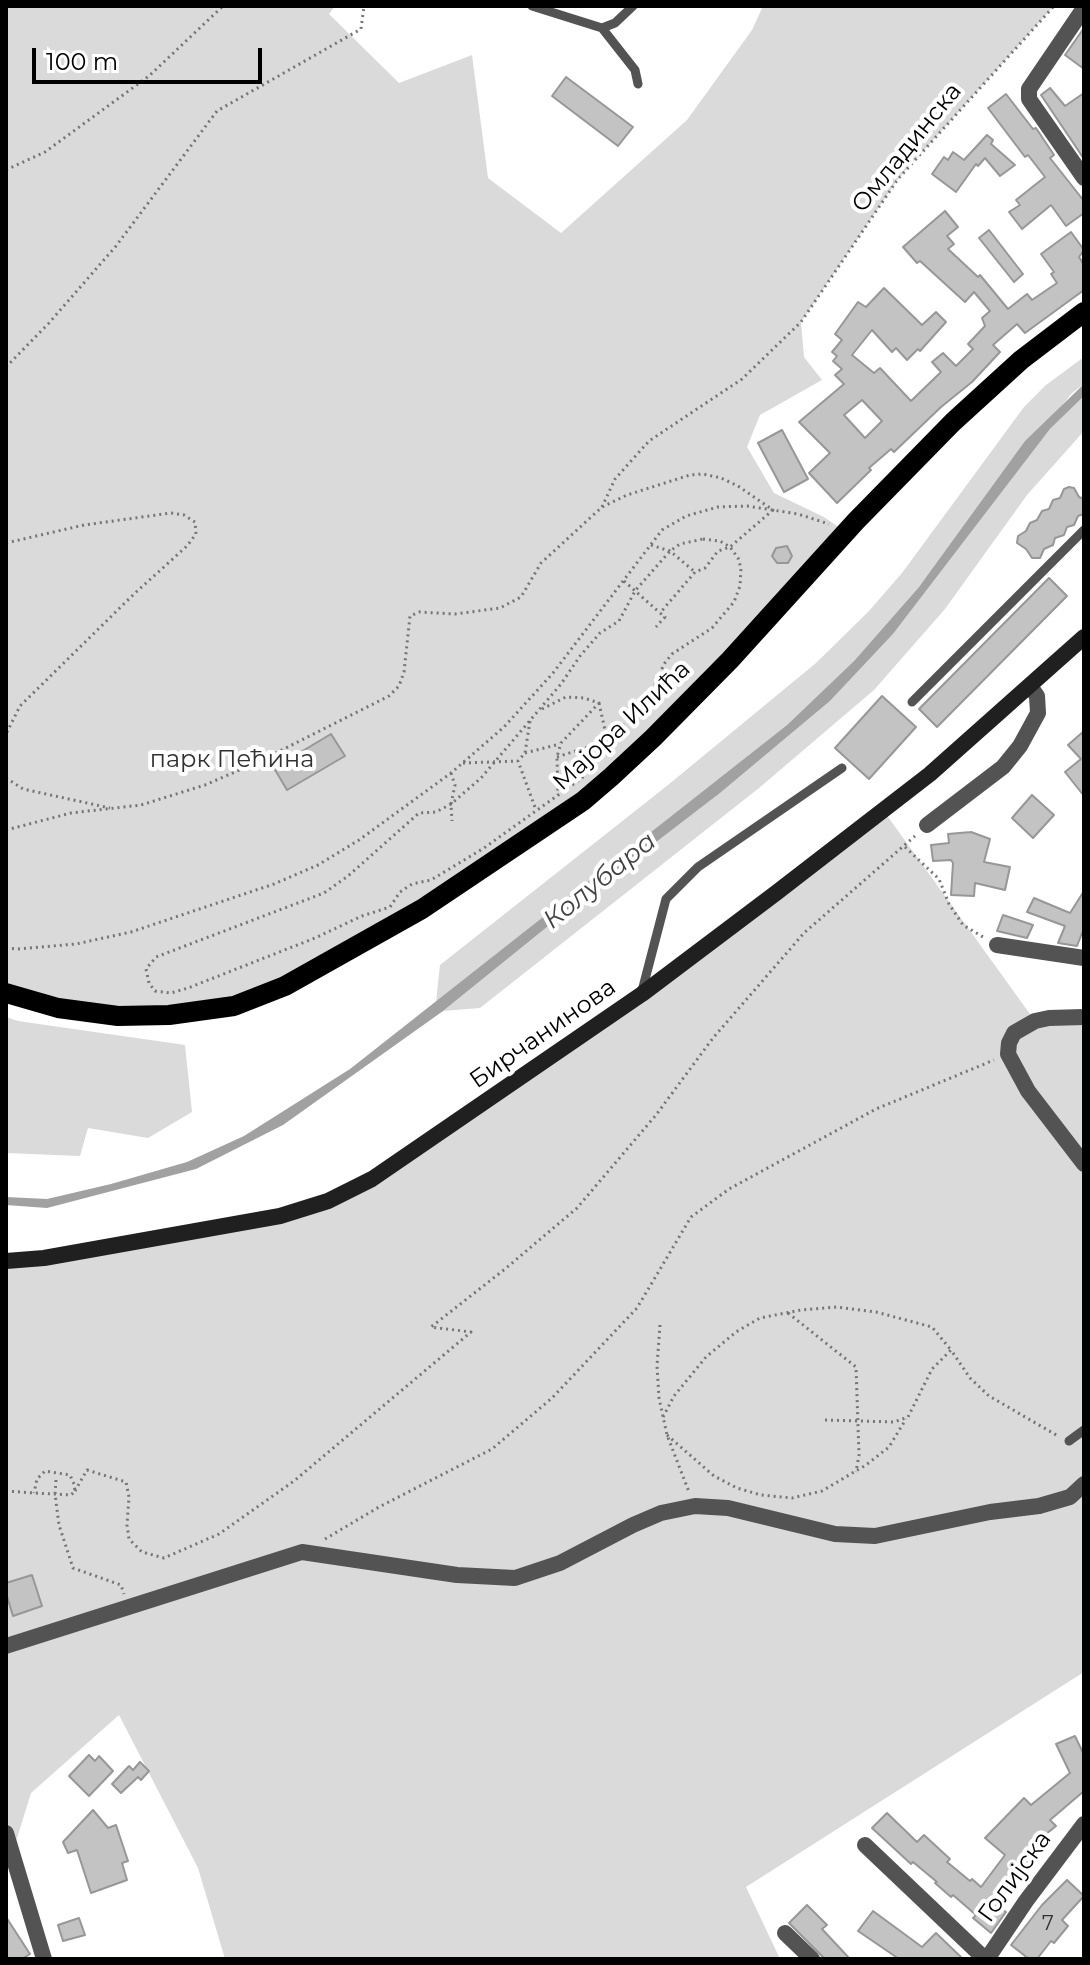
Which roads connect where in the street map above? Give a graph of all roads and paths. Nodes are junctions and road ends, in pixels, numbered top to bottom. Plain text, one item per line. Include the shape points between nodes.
1 (223, 6) edge
2 (364, 6) edge
3 (532, 6) edge
4 (633, 6) edge
5 (1054, 6) edge
6 (1084, 8) edge
7 (557, 9) edge
8 (602, 28) junction
9 (638, 84) dead end
10 (6, 170) edge
11 (1084, 178) edge
12 (1084, 312) edge
13 (6, 367) edge
14 (602, 507) junction
15 (773, 510) junction
16 (1084, 530) edge
17 (846, 532) junction
18 (6, 543) edge
19 (650, 544) junction
20 (730, 547) junction
21 (670, 551) junction
22 (695, 572) junction
23 (624, 581) junction
24 (635, 591) junction
25 (660, 613) junction
26 (656, 627) dead end
27 (1084, 637) edge
28 (1030, 686) junction
29 (912, 702) dead end
30 (599, 703) junction
31 (539, 710) junction
32 (530, 721) junction
33 (606, 732) junction
34 (6, 734) edge
35 (561, 743) junction
36 (593, 745) junction
37 (525, 753) junction
38 (557, 757) junction
39 (496, 761) junction
40 (518, 761) junction
41 (463, 763) junction
42 (842, 768) dead end
43 (451, 773) junction
44 (6, 778) edge
45 (558, 795) junction
46 (451, 804) junction
47 (113, 809) junction
48 (536, 810) junction
49 (452, 821) dead end
50 (927, 825) joint
51 (6, 830) edge
52 (905, 847) junction
53 (997, 945) joint
54 (6, 948) edge
55 (1084, 958) edge
56 (6, 993) edge
57 (642, 994) junction
58 (1084, 1017) edge
59 (1008, 1054) junction
60 (1084, 1164) edge
61 (6, 1261) edge
62 (788, 1313) junction
63 (660, 1325) dead end
64 (951, 1350) junction
65 (663, 1417) junction
66 (908, 1417) junction
67 (825, 1420) dead end
68 (858, 1421) junction
69 (1084, 1430) edge
70 (667, 1435) junction
71 (1069, 1441) joint
72 (856, 1472) junction
73 (56, 1480) dead end
74 (1084, 1484) edge
75 (6, 1491) edge
76 (75, 1491) junction
77 (34, 1493) junction
78 (55, 1494) junction
79 (695, 1506) junction
80 (302, 1552) junction
81 (127, 1606) junction
82 (6, 1646) edge
83 (1084, 1824) edge
84 (6, 1833) edge
85 (865, 1845) dead end
86 (785, 1933) dead end
87 (44, 1959) edge
88 (812, 1959) edge
89 (986, 1959) edge

1 - 10 path via 149,76 45,152
2 - 13 path via 361,29 217,111 116,246
3 - 7 lane
4 - 8 lane
5 - 14 path, Омладинска via 898,179 801,322 742,379 649,441 615,479
6 - 11 street via 1029,94
7 - 8 lane
8 - 9 lane via 635,70
12 - 17 main road, Мајора Илића via 989,389
14 - 15 path via 703,474 738,486
14 - 47 path via 541,563 521,597 500,608 410,616 404,672 389,696 205,785
15 - 17 path
15 - 19 path via 718,507 686,516
15 - 20 path
16 - 29 lane
17 - 56 main road, Мајора Илића via 663,728 583,801 422,909 285,986 234,1006 145,1016 86,1012
18 - 34 path via 171,513 195,522 196,534 20,706
19 - 21 path
19 - 23 path
20 - 21 path via 703,539
20 - 22 path
20 - 33 path via 741,568 734,602 712,628 672,654 643,713
21 - 22 path
21 - 24 path
22 - 25 path
23 - 24 path
23 - 41 path via 553,673
24 - 25 path
24 - 31 path via 619,621 600,633
25 - 26 path via 665,617
27 - 28 main road, Бирчанинова
28 - 50 street via 1038,713 1020,746 1003,767
28 - 57 main road, Бирчанинова via 930,774
30 - 31 path via 566,697
30 - 33 path
30 - 35 path
31 - 32 path
32 - 37 path
32 - 39 path
33 - 36 path
35 - 37 path
35 - 38 path
36 - 38 path
36 - 45 path via 582,778
37 - 40 path
38 - 45 path
39 - 40 path
39 - 41 path
39 - 46 path
40 - 48 path
41 - 43 path
42 - 57 lane via 698,867 666,899
43 - 46 path
43 - 54 path via 359,840 274,884 131,932 76,944
44 - 47 path via 23,789
45 - 48 path
46 - 48 path via 419,813 324,893 156,957 146,969 149,983 155,991 188,988 390,907 412,884 431,880
46 - 49 path
47 - 51 path via 71,813
50 - 52 path
52 - 53 path via 939,879 963,925
52 - 76 path via 804,933 577,1208 431,1327 471,1332 294,1481 219,1534 164,1558 142,1552 129,1539 126,1482 87,1470
53 - 55 street
57 - 61 main road, Бирчанинова via 435,1138 328,1201 280,1216
58 - 59 street via 1035,1021 1014,1033
59 - 60 street via 1028,1091
59 - 80 path via 876,1109 729,1189 691,1217 637,1308 552,1398 504,1439
62 - 64 path via 837,1307 902,1318 932,1327
62 - 65 path via 760,1318 736,1332 706,1357
62 - 68 path via 856,1367
63 - 65 path via 657,1366
64 - 66 path via 932,1369
64 - 71 path via 989,1396
65 - 70 path
66 - 68 path
66 - 72 path via 889,1447
67 - 68 path
68 - 72 path
69 - 71 lane
70 - 72 path via 714,1476 761,1495 792,1498 822,1491
70 - 79 path
73 - 78 path
74 - 79 street via 1070,1497 1039,1506 875,1536 835,1534
75 - 77 path
76 - 77 path via 70,1475 45,1471
76 - 78 path
77 - 78 path
78 - 81 path via 73,1568 121,1585
79 - 80 street via 661,1513 560,1563 515,1578 457,1575
80 - 81 street
81 - 82 street
83 - 89 street, Голијска
84 - 87 street
85 - 89 street
86 - 88 street

